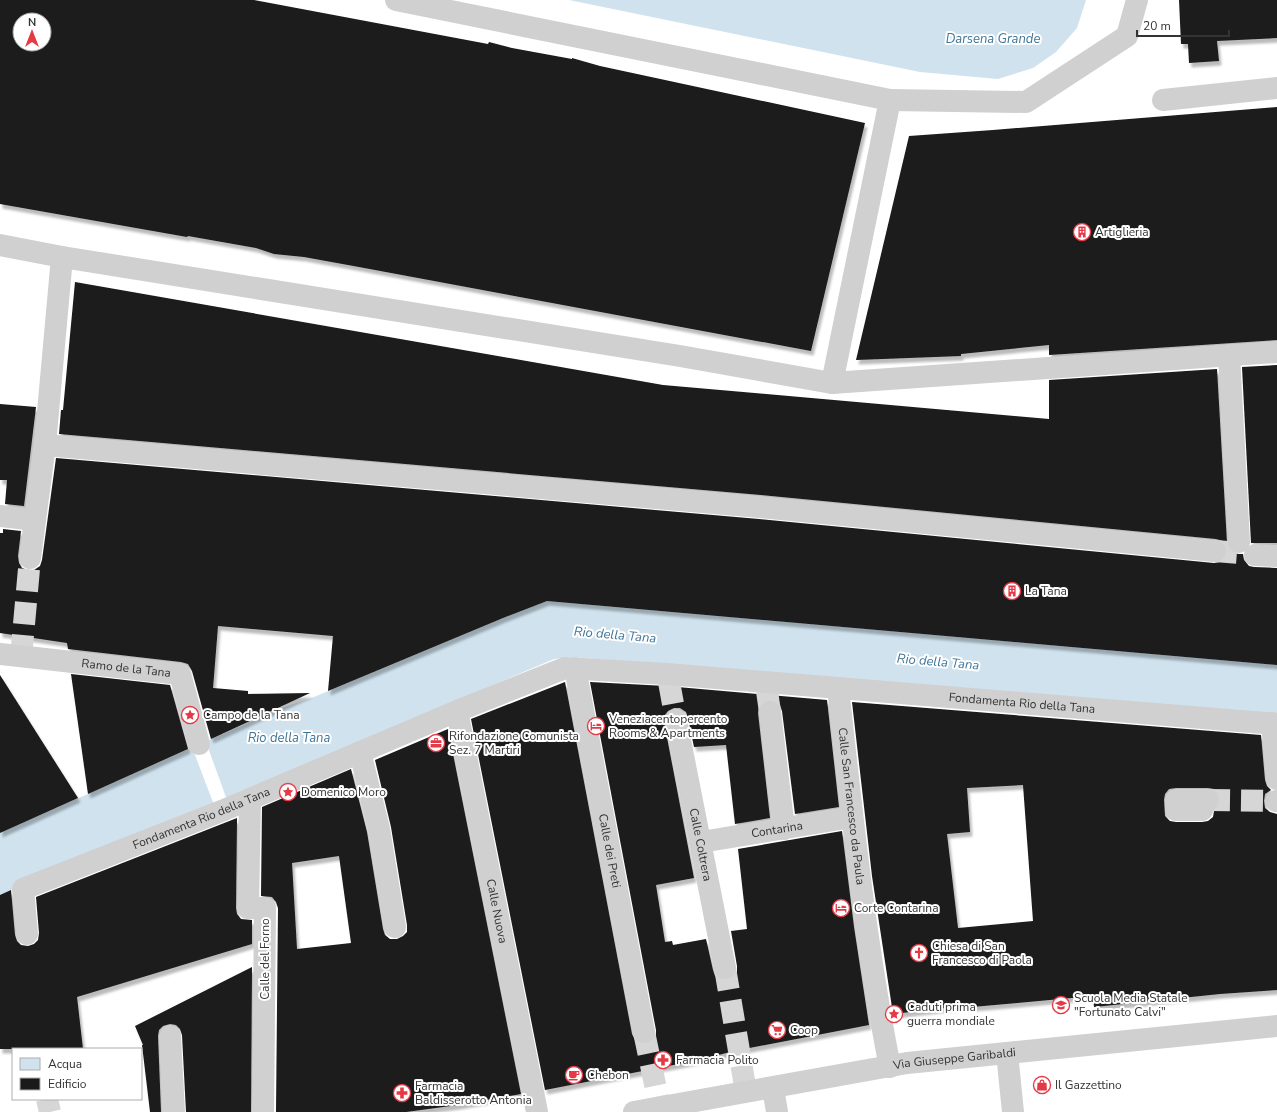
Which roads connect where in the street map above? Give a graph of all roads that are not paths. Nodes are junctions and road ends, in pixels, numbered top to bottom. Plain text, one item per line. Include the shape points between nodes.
1 (396, 0) edge
2 (1136, 0) edge
3 (1277, 88) edge
4 (890, 100) junction
5 (1163, 100) dead end
6 (0, 245) edge
7 (62, 257) junction
8 (1277, 352) edge
9 (1229, 356) junction
10 (832, 383) junction
11 (45, 445) junction
12 (0, 516) edge
13 (35, 520) junction
14 (1215, 551) tunnel mouth
15 (1277, 556) edge
16 (30, 558) tunnel mouth
17 (0, 654) edge
18 (575, 668) junction
19 (838, 688) junction
20 (768, 695) junction
21 (457, 711) junction
22 (676, 720) tunnel mouth
23 (1275, 724) edge
24 (199, 744) dead end
25 (361, 756) junction
26 (1277, 779) edge
27 (250, 799) junction
28 (852, 817) junction
29 (784, 829) junction
30 (701, 842) junction
31 (27, 925) dead end
32 (395, 927) dead end
33 (725, 968) tunnel mouth
34 (1277, 1026) edge
35 (644, 1032) tunnel mouth
36 (170, 1036) dead end
37 (1006, 1053) junction
38 (890, 1066) junction
39 (773, 1088) junction
40 (722, 1104) edge
41 (660, 1110) edge
42 (174, 1112) edge
43 (263, 1112) edge
44 (537, 1112) edge
45 (634, 1112) edge
46 (777, 1112) edge
47 (1013, 1112) edge

1 - 4 street
2 - 4 street via 1127,36 1026,102
3 - 5 street
4 - 10 street
6 - 7 street
7 - 10 street
7 - 11 street
8 - 9 street
9 - 10 street
9 - 15 street via 1247,548
11 - 13 street
11 - 14 street via 760,507
12 - 13 street
13 - 16 street
17 - 24 street, Ramo de la Tana via 180,674
18 - 20 street, Fondamenta Rio della Tana via 668,678
18 - 21 street, Fondamenta Rio della Tana via 565,668
18 - 35 street, Calle dei Preti
19 - 20 street, Fondamenta Rio della Tana
19 - 23 street, Fondamenta Rio della Tana
19 - 28 street, Calle San Francesco da Paula
20 - 29 street
21 - 25 street, Fondamenta Rio della Tana
21 - 44 street, Calle Nuova
22 - 30 street, Calle Coltrera
23 - 26 street
25 - 27 street, Fondamenta Rio della Tana
25 - 32 street via 379,829
27 - 31 street, Fondamenta Rio della Tana via 23,889
27 - 43 street, Calle del Forno via 248,908 265,908
28 - 29 street, Contarina
28 - 38 street, Calle San Francesco da Paula via 880,1015
29 - 30 street, Contarina
30 - 33 street, Calle Coltrera
34 - 37 street, Via Giuseppe Garibaldi
36 - 42 street
37 - 38 street, Via Giuseppe Garibaldi
37 - 47 street
38 - 39 street, Via Giuseppe Garibaldi
39 - 40 street, Via Giuseppe Garibaldi
39 - 46 street
40 - 41 street, Via Giuseppe Garibaldi
41 - 45 street, Via Giuseppe Garibaldi

